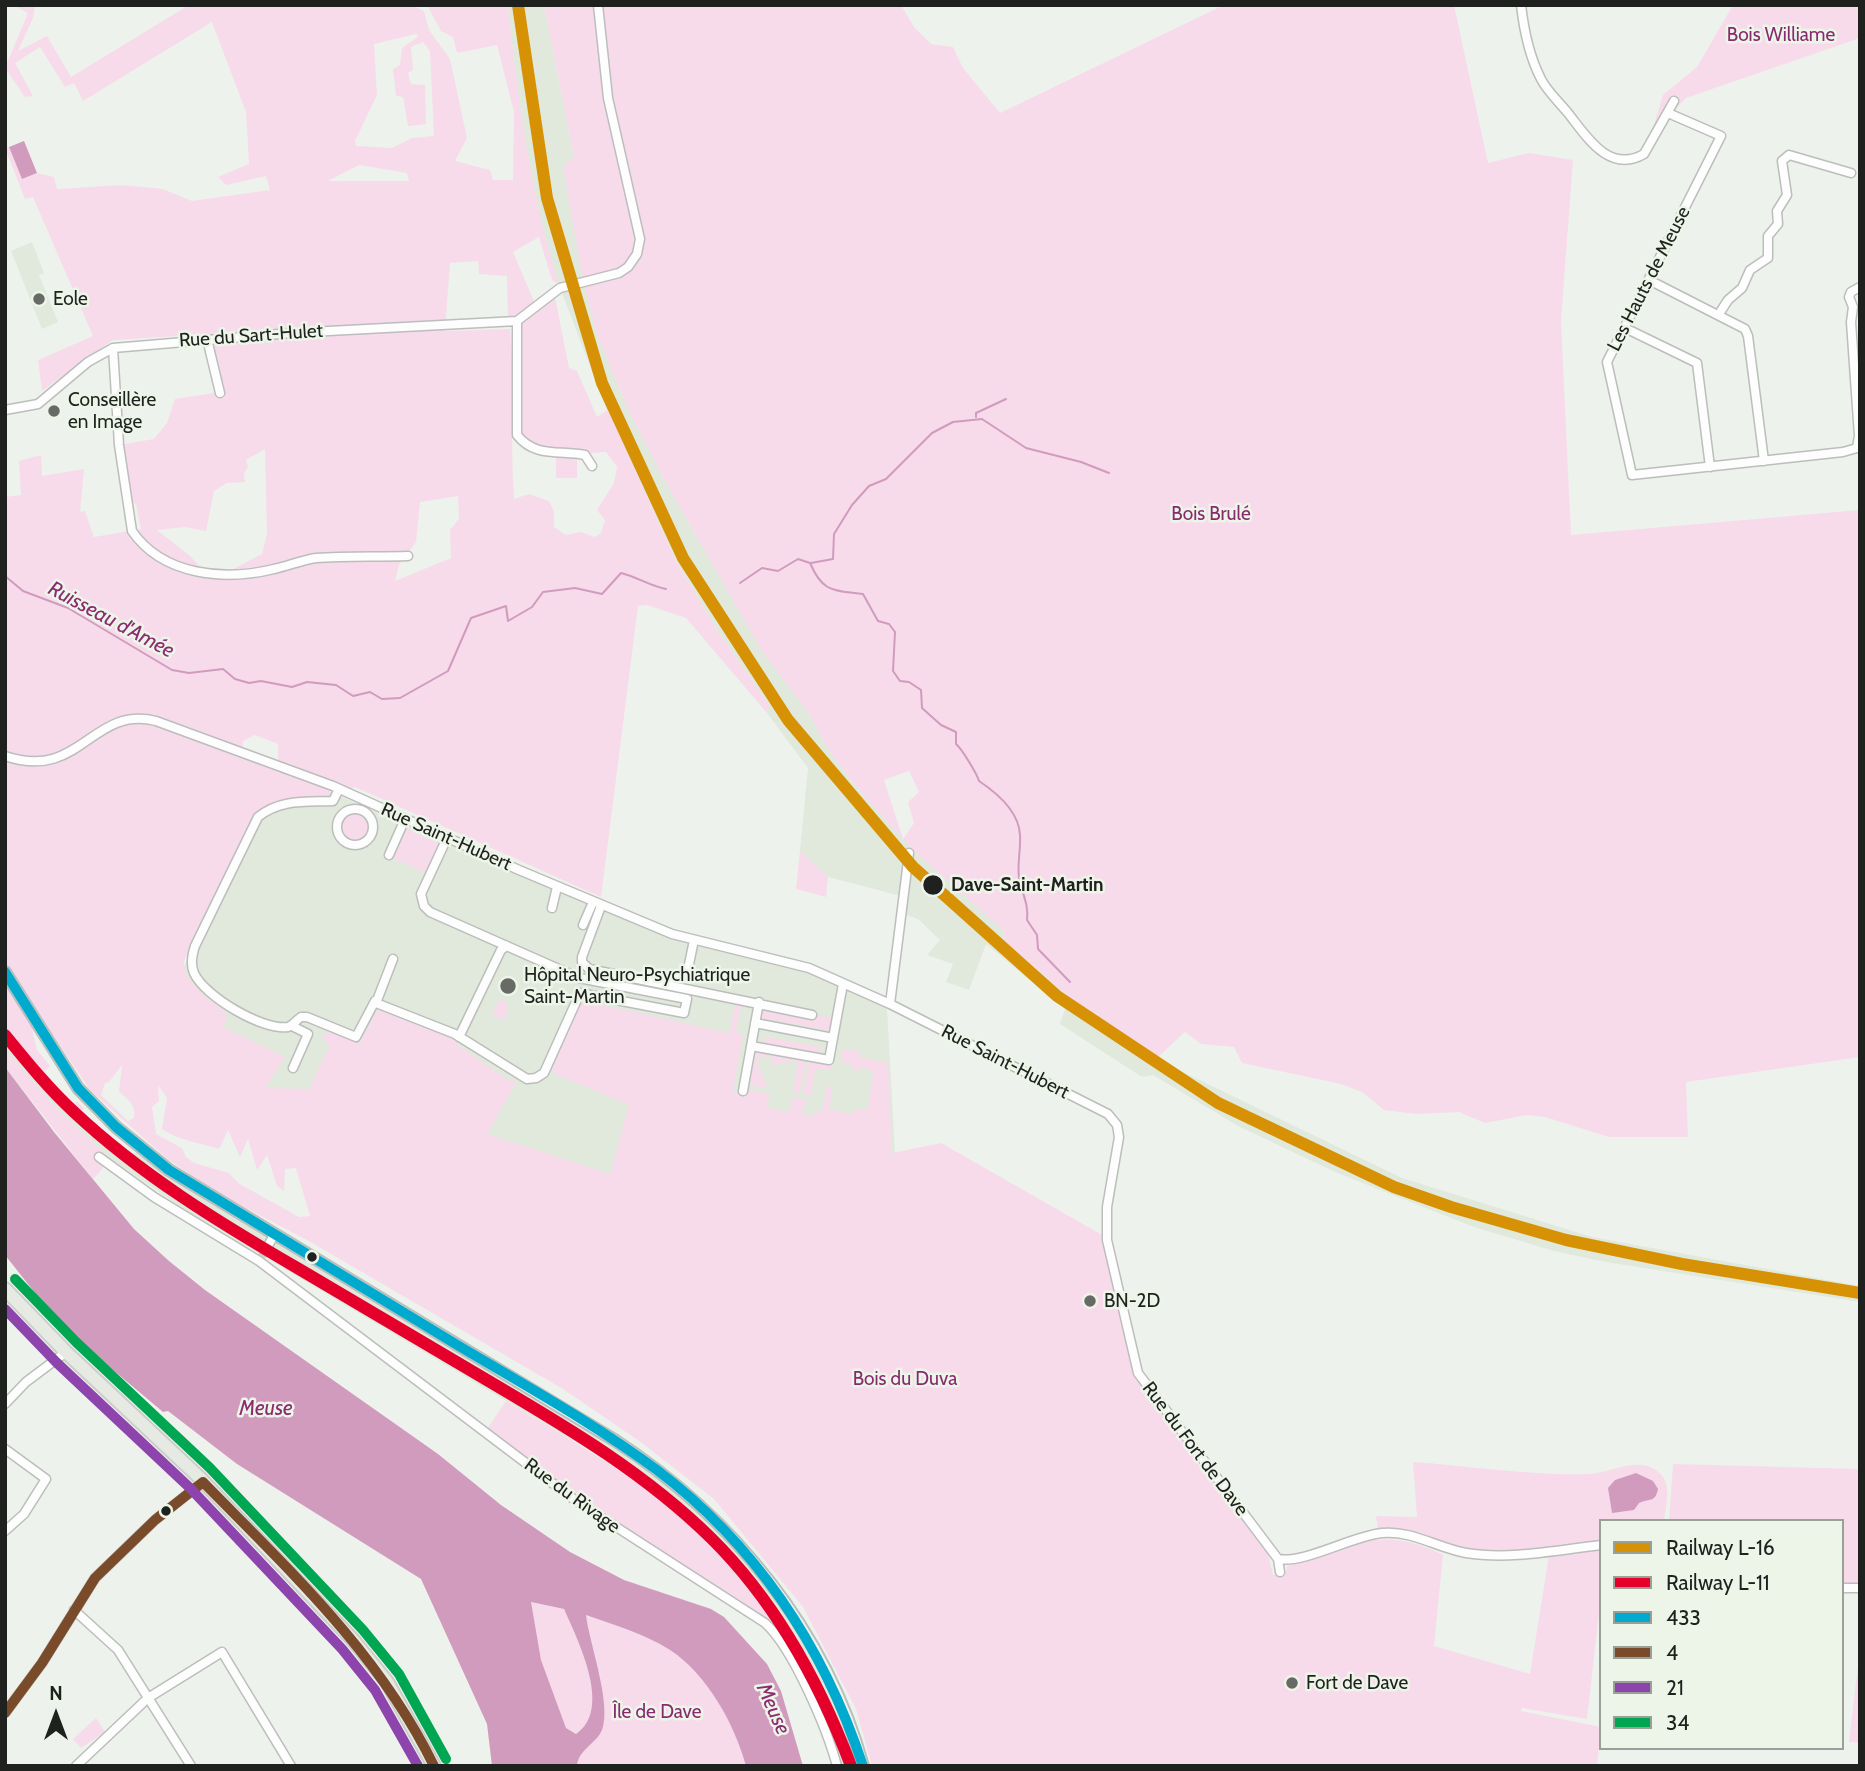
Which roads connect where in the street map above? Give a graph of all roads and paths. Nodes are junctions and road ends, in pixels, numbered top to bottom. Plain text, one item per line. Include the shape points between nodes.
1 (598, 5) edge
2 (1521, 5) edge
3 (1674, 101) dead end
4 (1668, 113) junction
5 (1851, 173) dead end
6 (1649, 281) junction
7 (1860, 287) edge
8 (1856, 308) edge
9 (1719, 314) junction
10 (517, 321) junction
11 (1625, 328) junction
12 (206, 340) junction
13 (113, 348) junction
14 (1857, 368) edge
15 (220, 393) dead end
16 (5, 410) edge
17 (1764, 461) junction
18 (592, 466) dead end
19 (1710, 467) junction
20 (408, 556) dead end
21 (5, 756) edge
22 (339, 789) junction
23 (366, 801) junction
24 (361, 810) junction
25 (405, 819) junction
26 (447, 838) junction
27 (909, 853) dead end
28 (389, 855) dead end
29 (557, 887) junction
30 (597, 904) junction
31 (552, 908) dead end
32 (583, 925) dead end
33 (694, 940) junction
34 (507, 946) junction
35 (393, 959) dead end
36 (582, 962) junction
37 (594, 970) junction
38 (5, 972) edge
39 (572, 975) junction
40 (586, 979) junction
41 (669, 984) junction
42 (844, 984) junction
43 (580, 993) junction
44 (375, 1001) junction
45 (759, 1002) junction
46 (890, 1004) junction
47 (813, 1015) dead end
48 (755, 1023) junction
49 (292, 1026) junction
50 (459, 1037) junction
51 (833, 1038) junction
52 (751, 1046) junction
53 (293, 1068) dead end
54 (743, 1091) dead end
55 (1117, 1125) joint
56 (99, 1157) dead end
57 (274, 1235) junction
58 (268, 1246) tunnel mouth
59 (5, 1289) edge
60 (66, 1352) junction
61 (5, 1404) edge
62 (5, 1449) edge
63 (203, 1482) junction
64 (5, 1531) edge
65 (1599, 1545) edge
66 (1278, 1559) junction
67 (1280, 1572) dead end
68 (74, 1611) junction
69 (148, 1698) junction
70 (5, 1713) edge
71 (76, 1766) edge
72 (191, 1766) edge
73 (291, 1766) edge
74 (434, 1766) edge
75 (837, 1766) edge
76 (863, 1766) edge

1 - 10 street via 608,98 640,239 637,254 619,273 560,288
2 - 4 street via 1526,40 1541,80 1601,153 1618,160 1644,154
3 - 4 street
4 - 6 street, Les Hauts de Meuse via 1721,136
5 - 9 street via 1789,155 1782,161 1787,195 1777,211 1778,224 1768,236 1768,258 1750,270 1742,288
6 - 9 street
6 - 11 street, Les Hauts de Meuse
7 - 8 street via 1849,297
8 - 14 street
9 - 17 street via 1741,325 1748,336
10 - 12 street, Rue du Sart-Hulet
10 - 18 street via 517,435 550,454 585,455
11 - 19 street via 1697,363
11 - 19 street, Les Hauts de Meuse via 1606,367 1632,475
12 - 13 street, Rue du Sart-Hulet
12 - 15 street
13 - 16 street, Rue du Sart-Hulet via 88,362 38,404
13 - 20 street via 119,445 132,531 139,542 178,567 232,575 315,558
14 - 17 street, Les Hauts de Meuse via 1857,448
17 - 19 street, Les Hauts de Meuse
21 - 22 street, Rue Saint-Hubert via 26,761 65,757 116,722 141,717
22 - 23 street, Rue Saint-Hubert
22 - 49 street via 333,801 286,802 257,817 192,955 198,980 235,1011
23 - 24 street
23 - 25 street, Rue Saint-Hubert
24 - 24 street via 349,809 339,817 336,829 346,844 364,843 372,834 370,817
25 - 26 street, Rue Saint-Hubert
25 - 28 street
26 - 29 street, Rue Saint-Hubert
26 - 34 street via 421,894 424,906
27 - 46 street
29 - 30 street, Rue Saint-Hubert
29 - 31 street
30 - 32 street
30 - 33 street, Rue Saint-Hubert
30 - 36 street
33 - 41 street via 687,974 672,978
33 - 42 street, Rue Saint-Hubert via 809,968
34 - 39 street
34 - 50 street
35 - 44 street
36 - 37 street
36 - 39 street
37 - 40 street
37 - 41 street
38 - 57 main road via 67,1074 89,1100 170,1170
39 - 40 street
40 - 43 street
40 - 43 street via 687,999 684,1013
41 - 45 street
42 - 46 street, Rue Saint-Hubert
42 - 51 street
43 - 50 street via 544,1073 536,1078 518,1075
44 - 49 street via 356,1037 307,1017
44 - 50 street
45 - 47 street
45 - 48 street
46 - 55 street, Rue Saint-Hubert via 1108,1114
48 - 51 street
48 - 52 street
49 - 53 street via 309,1034
51 - 52 street via 829,1060
52 - 54 street
55 - 66 street, Rue du Fort de Dave via 1107,1240 1138,1373
56 - 75 street, Rue du Rivage via 153,1197 261,1259 576,1501 771,1629 807,1690
57 - 58 street
57 - 76 main road via 616,1441 694,1500 753,1561 796,1620 840,1703
59 - 60 main road
60 - 61 street
60 - 63 main road
62 - 64 street via 46,1479 24,1514
63 - 68 street via 95,1578
63 - 74 main road via 353,1640 387,1682
65 - 66 street via 1494,1556 1464,1553 1386,1532 1293,1559
66 - 67 street, Rue du Fort de Dave
68 - 69 street via 118,1650
68 - 70 street
69 - 71 street
69 - 72 street
69 - 73 street via 222,1652

